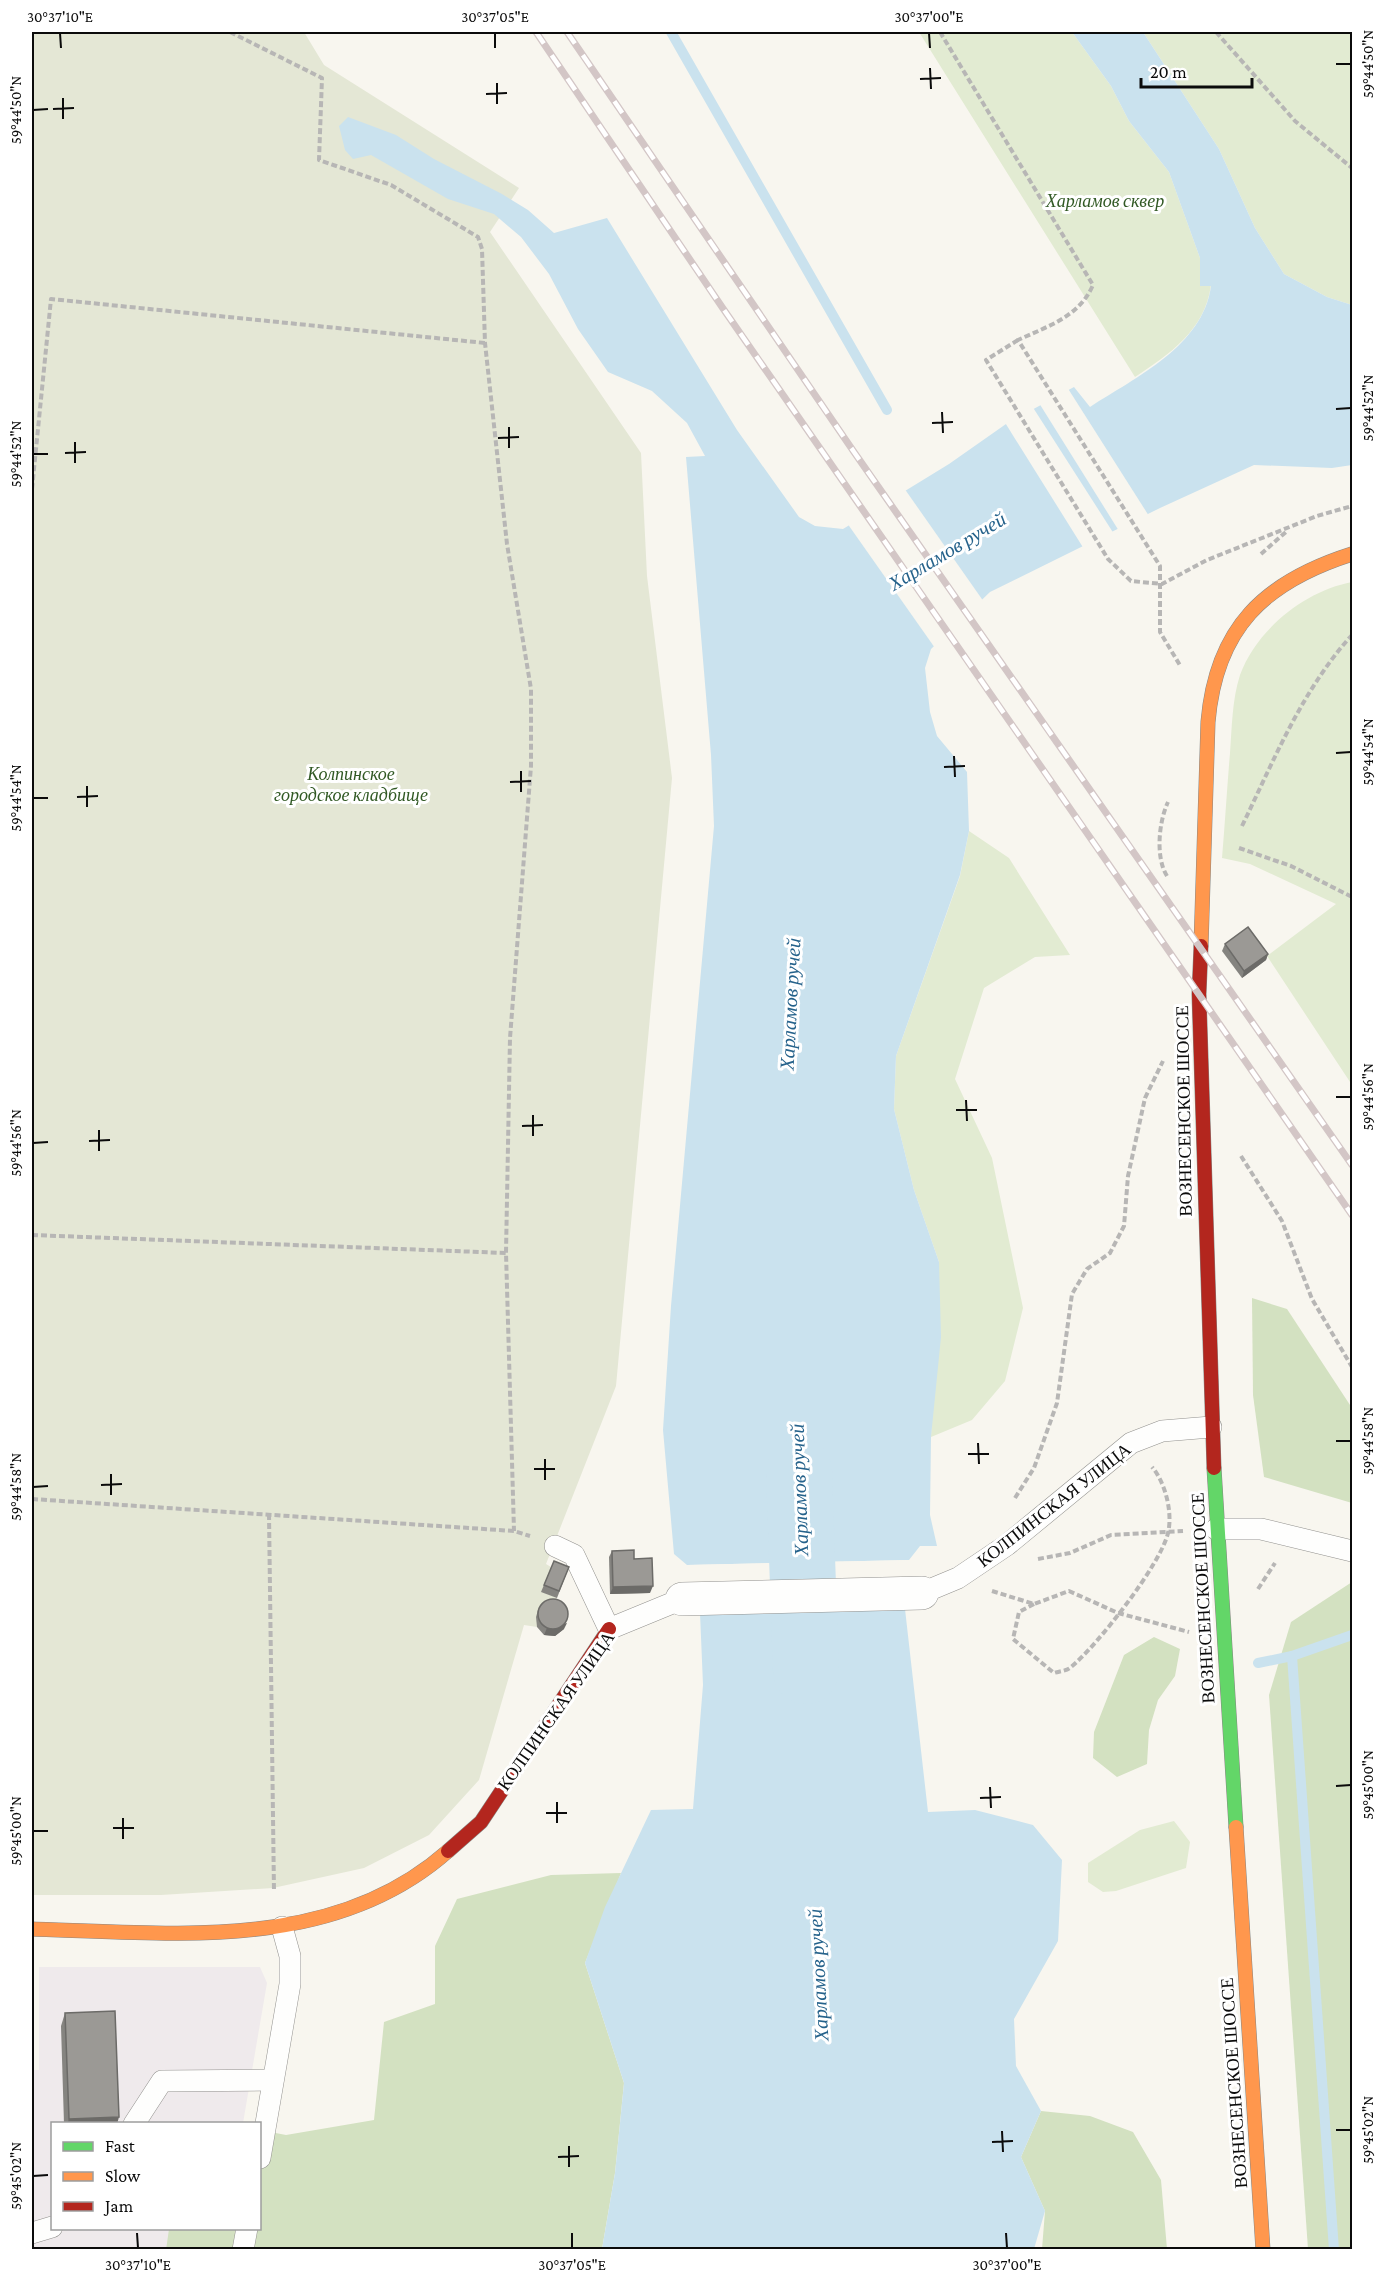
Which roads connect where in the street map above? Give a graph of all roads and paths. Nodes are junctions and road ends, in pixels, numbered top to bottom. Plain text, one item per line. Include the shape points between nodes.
1 (230, 32) edge
2 (940, 32) edge
3 (1216, 32) edge
4 (1353, 168) edge
5 (1018, 340) junction
6 (485, 343) junction
7 (32, 489) edge
8 (1353, 506) edge
9 (1353, 554) edge
10 (1162, 584) junction
11 (1353, 636) edge
12 (1184, 673) dead end
13 (1238, 835) dead end
14 (1233, 846) dead end
15 (1353, 897) edge
16 (1200, 1032) junction
17 (1241, 1148) dead end
18 (32, 1235) edge
19 (506, 1253) junction
20 (1353, 1367) edge
21 (1211, 1427) junction
22 (1131, 1443) junction
23 (32, 1499) edge
24 (1010, 1507) dead end
25 (269, 1514) junction
26 (1216, 1529) junction
27 (514, 1531) junction
28 (1168, 1532) junction
29 (1308, 1540) junction
30 (555, 1546) joint
31 (1353, 1551) edge
32 (1030, 1560) dead end
33 (958, 1578) junction
34 (922, 1593) joint
35 (682, 1599) joint
36 (1255, 1599) dead end
37 (1034, 1604) junction
38 (1118, 1613) junction
39 (609, 1629) junction
40 (1192, 1633) dead end
41 (282, 1927) junction
42 (32, 1929) edge
43 (273, 2080) junction
44 (135, 2122) edge
45 (261, 2152) edge
46 (51, 2227) edge
47 (247, 2230) edge
48 (32, 2233) edge
49 (243, 2250) edge
50 (1263, 2250) edge

1 - 6 path via 322,78 319,160 390,185 478,237 482,249
2 - 5 path via 1093,285 1087,300 1072,314
3 - 4 path via 1295,121
5 - 10 path via 1160,566
5 - 10 path via 986,360 1006,397 1108,559 1131,581
6 - 7 path via 51,299
6 - 19 path via 507,544 531,689 531,766 510,1038
8 - 10 path via 1317,516 1207,560
9 - 16 street, ВОЗНЕСЕНСКОЕ ШОССЕ via 1328,560 1263,600 1231,637 1219,660 1208,722 1199,943
10 - 12 path via 1160,632
11 - 13 path via 1332,657 1310,690
14 - 15 path via 1291,866
16 - 21 street, ВОЗНЕСЕНСКОЕ ШОССЕ
16 - 24 path via 1171,1039 1145,1098 1128,1176 1124,1226 1110,1253 1087,1269 1072,1294 1057,1403 1034,1468
17 - 20 path via 1241,1159 1282,1221 1312,1299
18 - 19 path
19 - 27 path
21 - 22 lane, КОЛПИНСКАЯ УЛИЦА via 1162,1431
21 - 26 street, ВОЗНЕСЕНСКОЕ ШОССЕ
22 - 28 path via 1159,1475 1168,1507
22 - 33 lane, КОЛПИНСКАЯ УЛИЦА via 1007,1545
23 - 25 path
25 - 27 path
25 - 41 path via 273,1888
26 - 28 path
26 - 29 lane via 1261,1529
26 - 50 street, ВОЗНЕСЕНСКОЕ ШОССЕ
27 - 30 path
28 - 32 path via 1111,1535 1070,1553
28 - 38 path via 1159,1556
29 - 31 lane
29 - 36 path via 1277,1561 1260,1582
30 - 39 lane via 574,1555
33 - 34 lane, КОЛПИНСКАЯ УЛИЦА
33 - 37 path
34 - 35 street, КОЛПИНСКАЯ УЛИЦА
35 - 39 lane, КОЛПИНСКАЯ УЛИЦА
37 - 38 path via 1069,1591
37 - 38 path via 1019,1611 1013,1639 1054,1673 1069,1669
38 - 40 path
39 - 41 street, КОЛПИНСКАЯ УЛИЦА via 480,1822 422,1874 344,1911
41 - 42 street, КОЛПИНСКАЯ УЛИЦА via 210,1934
41 - 43 lane via 290,1956 290,1984
43 - 44 lane via 162,2081
43 - 45 lane
46 - 48 lane
47 - 49 lane

